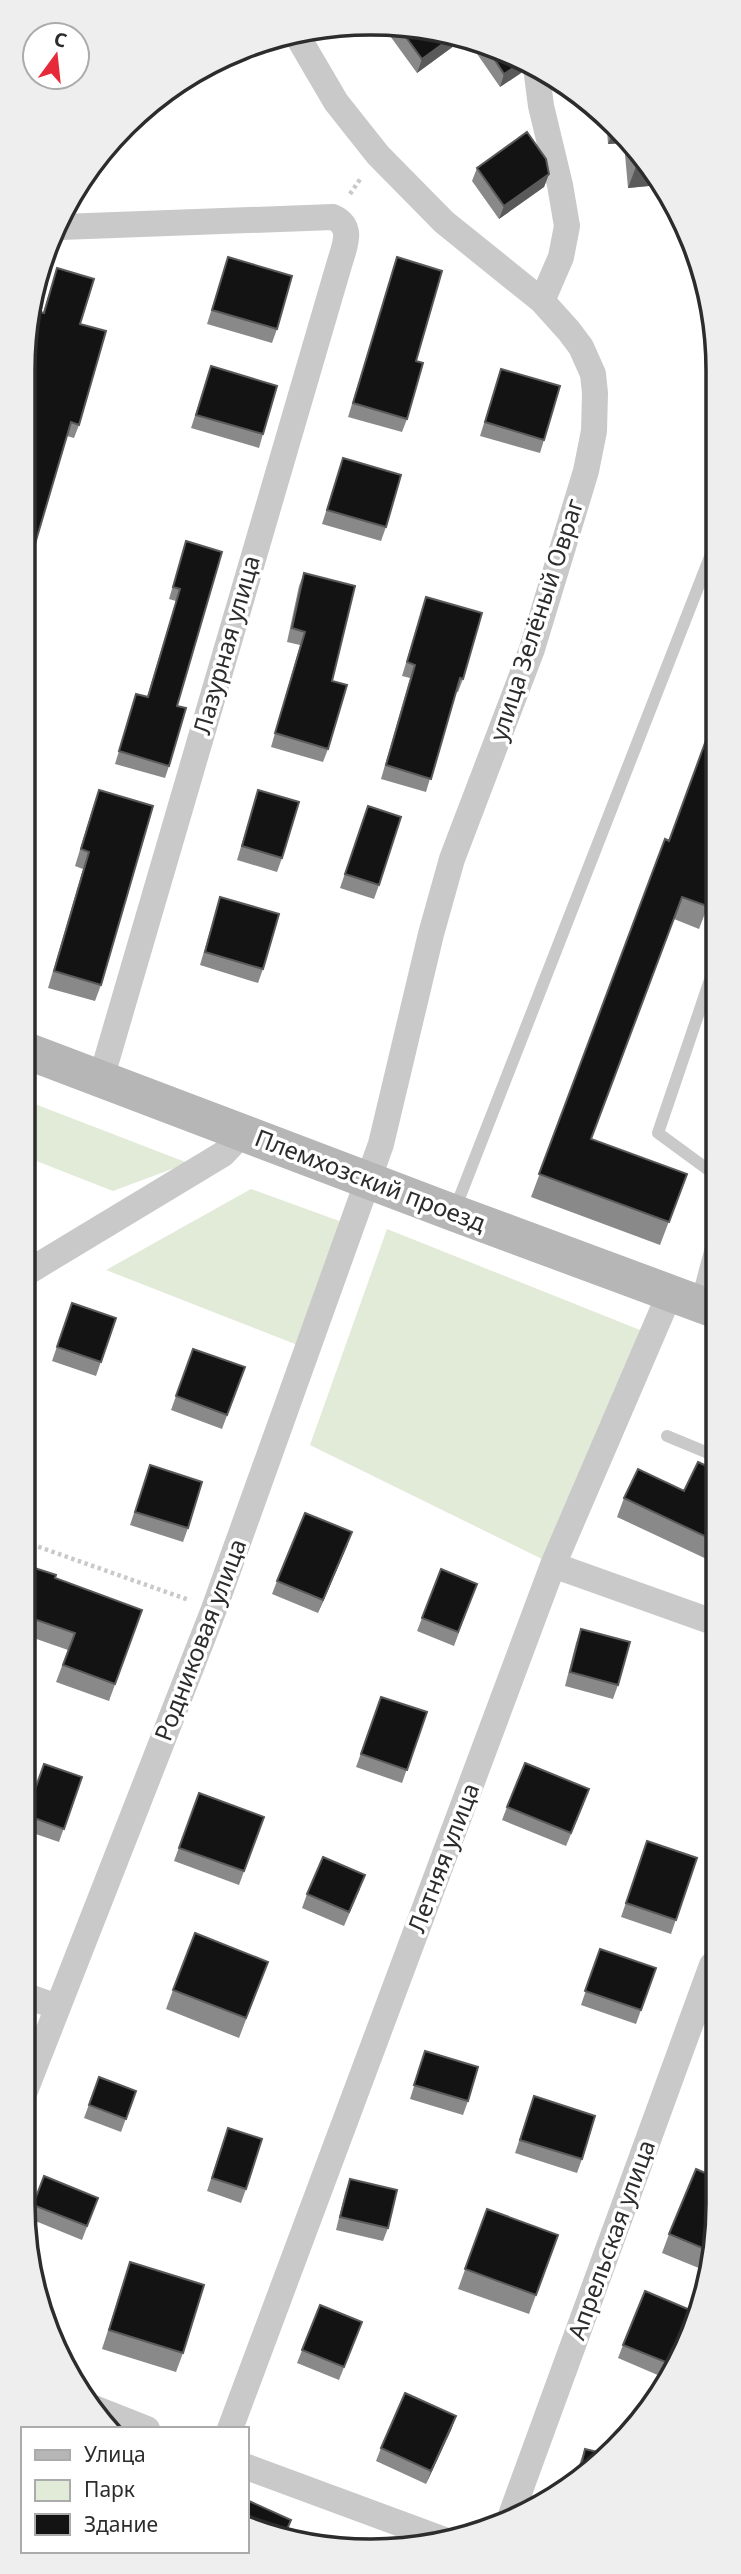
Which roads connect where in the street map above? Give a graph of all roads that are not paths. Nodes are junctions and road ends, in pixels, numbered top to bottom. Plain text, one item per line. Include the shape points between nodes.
1 (301, 42) edge
2 (538, 80) edge
3 (67, 228) edge
4 (542, 301) junction
5 (706, 567) edge
6 (706, 992) edge
7 (35, 1054) edge
8 (101, 1079) junction
9 (244, 1132) junction
10 (706, 1168) edge
11 (368, 1180) junction
12 (454, 1213) junction
13 (706, 1261) edge
14 (35, 1268) edge
15 (693, 1301) edge
16 (667, 1436) dead end
17 (706, 1452) edge
18 (553, 1565) junction
19 (706, 1620) edge
20 (706, 1981) edge
21 (35, 1999) edge
22 (58, 2007) junction
23 (35, 2065) edge
24 (109, 2414) edge
25 (142, 2427) edge
26 (231, 2427) edge
27 (248, 2467) edge
28 (514, 2506) edge
29 (428, 2534) edge

1 - 4 street via 336,102 378,155 444,222
2 - 4 street via 567,226 561,257
3 - 8 street, Лазурная улица via 333,217 344,224 347,237
4 - 11 street, улица Зелёный Овраг via 588,361 595,393 592,441 536,638 452,859 387,1124
5 - 12 lane
6 - 10 lane via 658,1133
7 - 8 main road, Племхозский проезд
8 - 9 main road, Племхозский проезд
9 - 11 main road, Племхозский проезд
9 - 14 street via 223,1154
11 - 12 main road, Племхозский проезд
11 - 22 street, Родниковая улица via 215,1609
12 - 15 main road, Племхозский проезд
13 - 15 lane
15 - 18 street, Летняя улица
16 - 17 lane
18 - 19 street
18 - 26 street, Летняя улица
20 - 28 street, Апрельская улица
21 - 22 street
22 - 23 street, Родниковая улица
24 - 25 street
27 - 29 street

